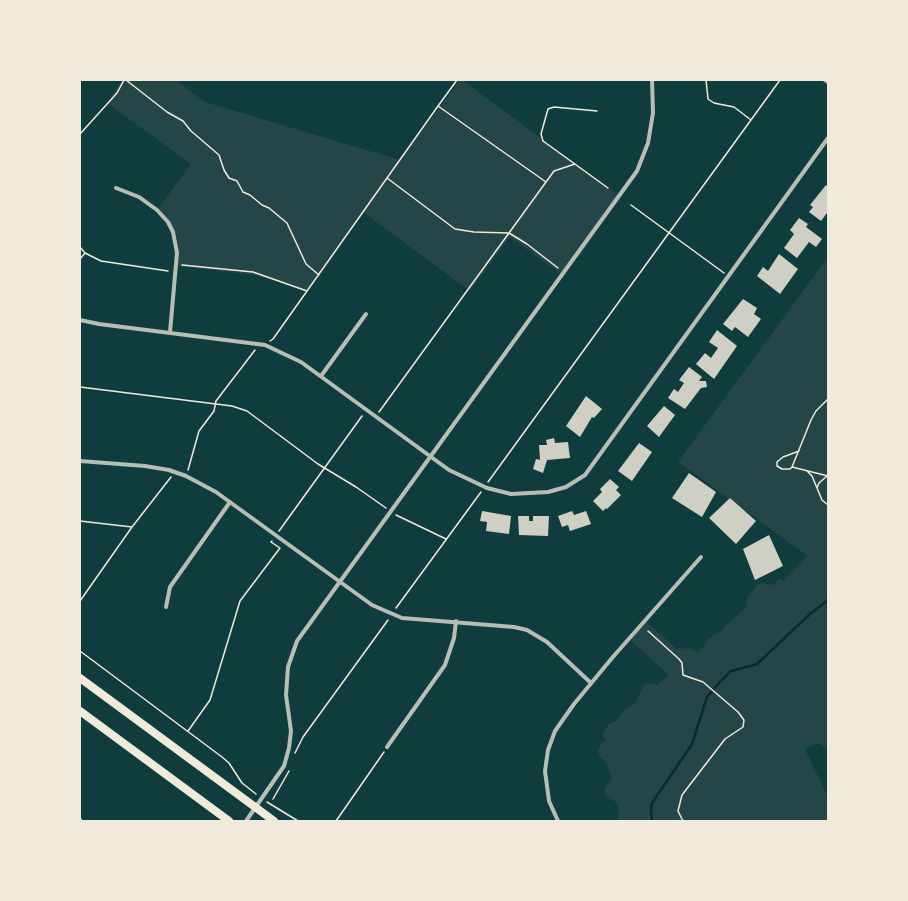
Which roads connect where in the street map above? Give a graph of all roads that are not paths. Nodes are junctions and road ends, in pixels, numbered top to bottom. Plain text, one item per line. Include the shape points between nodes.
1 (652, 80) edge
2 (825, 80) edge
3 (828, 82) edge
4 (828, 138) edge
5 (116, 188) dead end
6 (366, 314) dead end
7 (80, 320) edge
8 (170, 332) junction
9 (322, 376) junction
10 (431, 456) junction
11 (80, 461) edge
12 (230, 502) junction
13 (701, 557) dead end
14 (339, 582) junction
15 (166, 607) dead end
16 (456, 621) junction
17 (80, 678) edge
18 (591, 683) junction
19 (80, 711) edge
20 (387, 747) road end
21 (255, 807) junction
22 (229, 821) edge
23 (246, 821) edge
24 (274, 821) edge
25 (558, 821) edge

1 - 10 street via 653,113 648,143 637,171
2 - 3 street
4 - 10 street via 585,475 566,487 535,494 511,494 484,487 464,478 448,470
5 - 8 street via 139,197 157,210 168,222 176,242
6 - 9 street
7 - 8 street
8 - 9 street via 264,344 301,362
9 - 10 street
10 - 14 street
11 - 12 street via 169,470 201,483
12 - 14 street
12 - 15 street via 170,586
13 - 18 street
14 - 16 street via 372,604 402,618
14 - 21 street via 293,649 288,667 286,695 291,731 289,748 284,766
16 - 18 street via 514,627 532,633 547,642
16 - 20 street via 454,638 445,665
17 - 21 main road
18 - 25 street via 560,722 548,750 545,770 547,791
19 - 22 main road
21 - 23 street
21 - 24 main road

